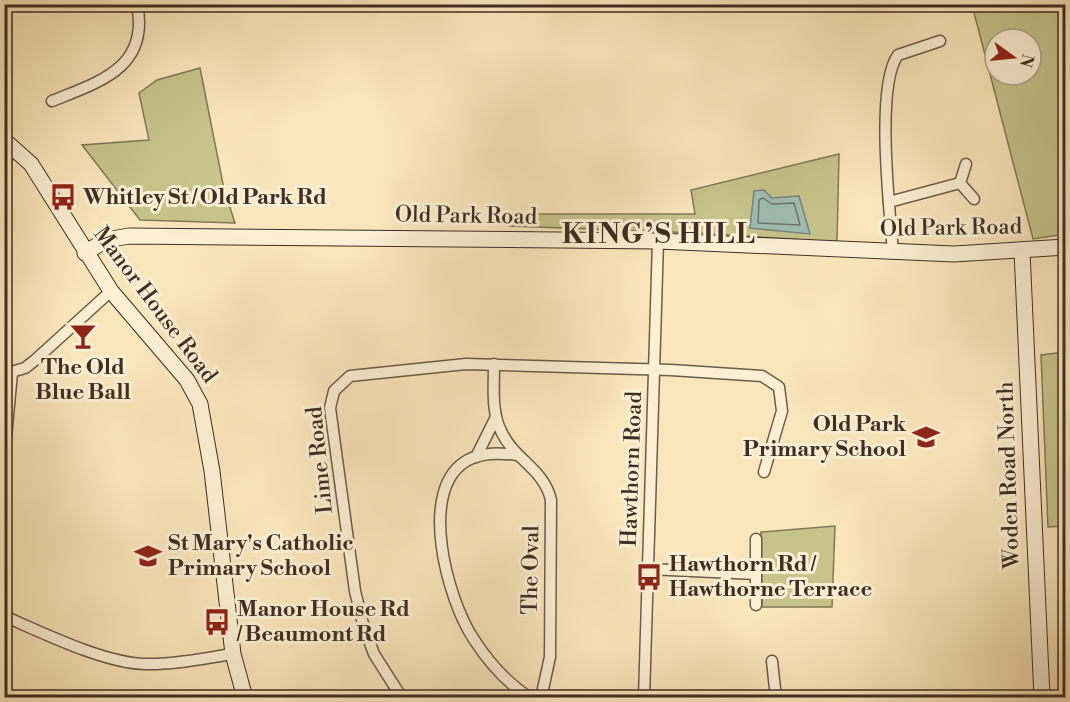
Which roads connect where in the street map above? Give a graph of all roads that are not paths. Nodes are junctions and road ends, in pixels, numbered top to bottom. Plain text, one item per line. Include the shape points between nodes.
1 (137, 4) edge
2 (940, 41) dead end
3 (52, 101) dead end
4 (9, 144) edge
5 (4, 163) edge
6 (966, 164) dead end
7 (960, 183) junction
8 (974, 199) dead end
9 (889, 202) junction
10 (658, 241) junction
11 (1065, 247) edge
12 (1022, 251) junction
13 (85, 253) junction
14 (893, 253) junction
15 (111, 291) junction
16 (494, 364) junction
17 (654, 369) junction
18 (8, 373) edge
19 (496, 417) junction
20 (517, 454) junction
21 (476, 457) junction
22 (4, 459) edge
23 (764, 472) dead end
24 (756, 538) dead end
25 (648, 569) junction
26 (756, 574) junction
27 (756, 605) dead end
28 (4, 616) edge
29 (233, 654) junction
30 (772, 661) dead end
31 (245, 698) edge
32 (402, 698) edge
33 (530, 698) edge
34 (541, 698) edge
35 (644, 698) edge
36 (776, 698) edge
37 (1042, 698) edge

1 - 3 street via 140,19 135,45 125,66 108,79
2 - 9 street via 898,55 889,71 885,151
4 - 5 street
4 - 13 street, Manor House Road via 31,164
6 - 7 street
7 - 8 street
7 - 9 street
9 - 14 street
10 - 13 street, Old Park Road via 129,236 106,240
10 - 14 street, Old Park Road
10 - 17 street, Hawthorn Road
11 - 12 street, Old Park Road
12 - 14 street, Old Park Road
12 - 37 street, Woden Road North
13 - 15 street, Manor House Road
15 - 18 street via 34,361
15 - 29 street, Manor House Road via 187,380 200,404 212,471
16 - 17 street, Lime Road
16 - 19 street, The Oval
16 - 32 street, Lime Road via 435,365 350,376 338,384 331,398 355,591 374,654
17 - 23 street, Lime Road via 762,376 779,387 782,411
17 - 25 street, Hawthorn Road
18 - 22 street
19 - 20 street, The Oval via 501,432
19 - 21 street
20 - 21 street
20 - 34 street, The Oval via 545,481 551,500 550,657
21 - 33 street via 454,472 441,501 446,567 455,601 473,639 507,680
24 - 26 street
25 - 26 street
25 - 35 street, Hawthorn Road
26 - 27 street
28 - 29 street via 130,663
29 - 31 street, Manor House Road
30 - 36 street

